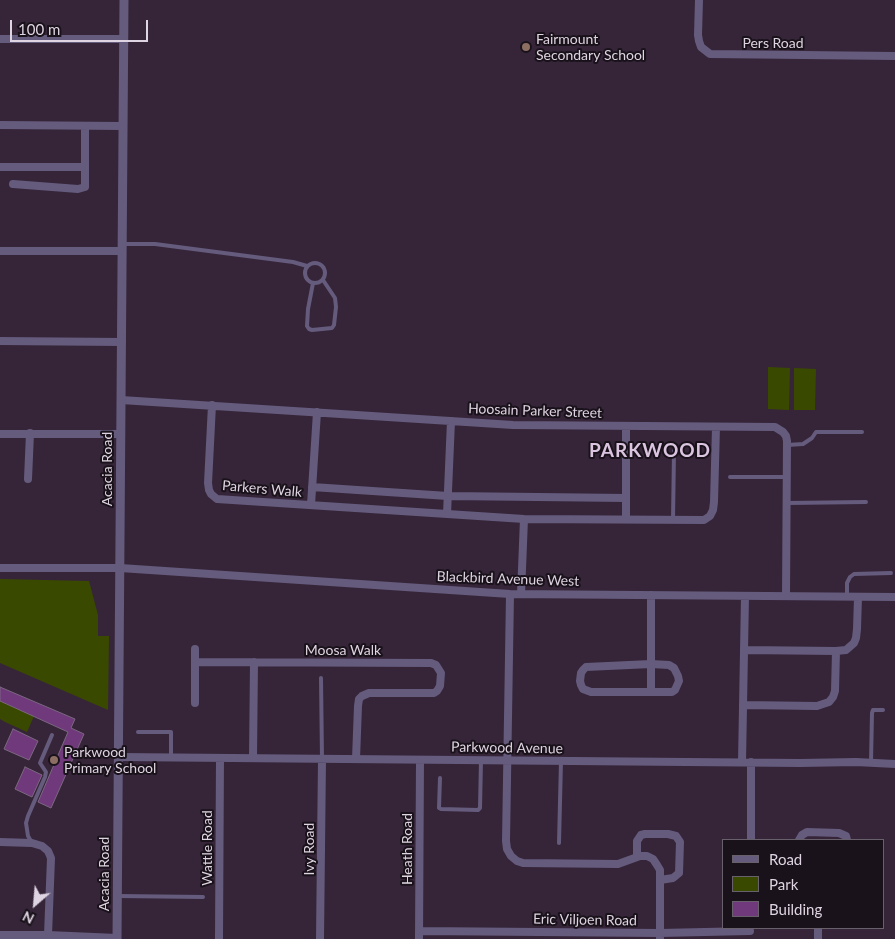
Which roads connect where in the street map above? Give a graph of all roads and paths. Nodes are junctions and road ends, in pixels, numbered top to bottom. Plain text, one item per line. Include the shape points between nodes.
1 (124, 0) edge
2 (699, 0) edge
3 (0, 39) edge
4 (124, 39) junction
5 (895, 56) edge
6 (0, 125) edge
7 (85, 126) junction
8 (122, 126) junction
9 (0, 167) edge
10 (85, 167) junction
11 (13, 184) dead end
12 (122, 248) junction
13 (0, 251) edge
14 (307, 266) junction
15 (323, 280) junction
16 (313, 284) junction
17 (0, 341) edge
18 (122, 342) junction
19 (121, 400) junction
20 (212, 405) junction
21 (317, 412) junction
22 (451, 421) junction
23 (626, 426) junction
24 (716, 427) junction
25 (862, 432) dead end
26 (30, 433) junction
27 (0, 434) edge
28 (120, 434) junction
29 (787, 444) junction
30 (674, 451) dead end
31 (730, 477) dead end
32 (787, 477) junction
33 (28, 479) dead end
34 (312, 487) junction
35 (448, 496) junction
36 (626, 498) junction
37 (866, 502) dead end
38 (787, 503) junction
39 (311, 505) junction
40 (447, 514) junction
41 (524, 519) junction
42 (626, 519) junction
43 (673, 520) junction
44 (0, 568) edge
45 (120, 568) junction
46 (891, 573) dead end
47 (510, 594) junction
48 (522, 594) junction
49 (651, 595) junction
50 (745, 596) junction
51 (786, 596) junction
52 (895, 596) edge
53 (847, 597) junction
54 (858, 597) junction
55 (195, 649) dead end
56 (744, 650) junction
57 (836, 651) junction
58 (195, 662) junction
59 (254, 662) junction
60 (651, 664) junction
61 (322, 678) dead end
62 (651, 692) junction
63 (195, 703) dead end
64 (743, 705) junction
65 (883, 710) dead end
66 (138, 732) dead end
67 (52, 735) dead end
68 (118, 757) junction
69 (171, 758) junction
70 (220, 758) junction
71 (253, 758) junction
72 (322, 759) junction
73 (356, 759) junction
74 (420, 760) junction
75 (481, 760) junction
76 (508, 760) junction
77 (560, 761) junction
78 (742, 762) junction
79 (751, 762) junction
80 (871, 763) junction
81 (895, 764) edge
82 (440, 778) dead end
83 (751, 839) edge
84 (800, 839) edge
85 (847, 839) edge
86 (0, 842) edge
87 (32, 843) junction
88 (560, 844) dead end
89 (637, 856) junction
90 (660, 880) junction
91 (117, 896) junction
92 (203, 897) dead end
93 (750, 933) edge
94 (0, 935) edge
95 (48, 935) junction
96 (419, 935) edge
97 (660, 936) edge
98 (117, 938) edge
99 (219, 939) edge
100 (320, 939) edge

1 - 4 street, Acacia Road
2 - 5 street, Pers Road via 699,41 701,48 710,54
3 - 4 street
4 - 8 street, Acacia Road
6 - 7 street
7 - 8 street
7 - 10 street
8 - 12 street, Acacia Road
9 - 10 street
10 - 11 street via 85,187 78,189
12 - 13 street
12 - 14 lane via 155,244
12 - 18 street, Acacia Road
14 - 15 lane via 320,264 325,270
14 - 16 lane via 305,276
15 - 16 lane
15 - 16 lane via 335,298 332,328 312,330 307,326
17 - 18 street
18 - 19 street, Acacia Road
19 - 20 street, Hoosain Parker Street
19 - 28 street, Acacia Road
20 - 21 street, Hoosain Parker Street
20 - 39 street, Parkers Walk via 208,490 213,496 226,500
21 - 22 street, Hoosain Parker Street
21 - 34 street, Parkers Walk
22 - 23 street, Hoosain Parker Street
22 - 35 street
23 - 24 street, Hoosain Parker Street
23 - 36 street
24 - 29 street, Hoosain Parker Street via 775,427 786,436
24 - 43 street, Parkers Walk via 713,510 704,520
25 - 29 lane via 816,432 803,444
26 - 27 street
26 - 28 street
26 - 33 street
28 - 45 street, Acacia Road
29 - 32 street
30 - 43 lane
31 - 32 lane
32 - 38 street
34 - 35 street, Parkers Walk
34 - 39 street, Parkers Walk
35 - 36 street, Parkers Walk
35 - 40 street
36 - 42 street
37 - 38 lane
38 - 51 street
39 - 40 street, Parkers Walk
40 - 41 street, Parkers Walk
41 - 42 street, Parkers Walk
41 - 48 street
42 - 43 street, Parkers Walk
44 - 45 street, Blackbird Avenue West
45 - 47 street, Blackbird Avenue West
45 - 68 street, Acacia Road
46 - 53 lane via 854,574 847,583
47 - 48 street, Blackbird Avenue West
47 - 76 street
48 - 49 street, Blackbird Avenue West
49 - 50 street, Blackbird Avenue West
49 - 60 street
50 - 51 street, Blackbird Avenue West
50 - 56 street
51 - 53 street, Blackbird Avenue West
52 - 54 street, Blackbird Avenue West
53 - 54 street, Blackbird Avenue West
54 - 57 street via 854,643 846,650
55 - 58 street
56 - 57 street
56 - 64 street
57 - 64 street via 835,691 829,702 817,706
58 - 59 street, Moosa Walk
58 - 63 street
59 - 71 street
59 - 73 street, Moosa Walk via 431,663 438,667 440,686 434,693 369,694 359,699
60 - 62 street
60 - 62 street via 672,666 678,681 672,692
60 - 62 street via 586,667 580,681 583,689 591,692
61 - 72 lane
64 - 78 street
65 - 80 lane via 873,710 872,713
66 - 69 lane via 171,732
67 - 87 lane via 40,761 45,777 26,823
68 - 69 street, Parkwood Avenue
68 - 91 street, Acacia Road
69 - 70 street, Parkwood Avenue
70 - 71 street, Parkwood Avenue
70 - 99 street, Wattle Road
71 - 72 street, Parkwood Avenue
72 - 73 street, Parkwood Avenue
72 - 100 street, Ivy Road
73 - 74 street, Parkwood Avenue
74 - 75 street, Parkwood Avenue
74 - 96 street, Heath Road
75 - 76 street, Parkwood Avenue
75 - 82 lane via 478,810 439,808
76 - 77 street, Parkwood Avenue
76 - 89 street via 506,841 514,859 523,863 618,864
77 - 78 street, Parkwood Avenue
77 - 88 lane
78 - 79 street, Parkwood Avenue
79 - 80 street, Parkwood Avenue
79 - 83 street
80 - 81 street, Parkwood Avenue
84 - 85 street via 808,832 839,833
86 - 87 street
87 - 95 street via 46,849 51,858
89 - 90 street via 653,859 660,870
89 - 90 street via 637,841 641,835 676,836 680,842 679,873 673,878
90 - 97 street
91 - 92 lane
91 - 98 street, Acacia Road
93 - 97 street, Eric Viljoen Road
94 - 95 street
95 - 98 street
96 - 97 street, Eric Viljoen Road

